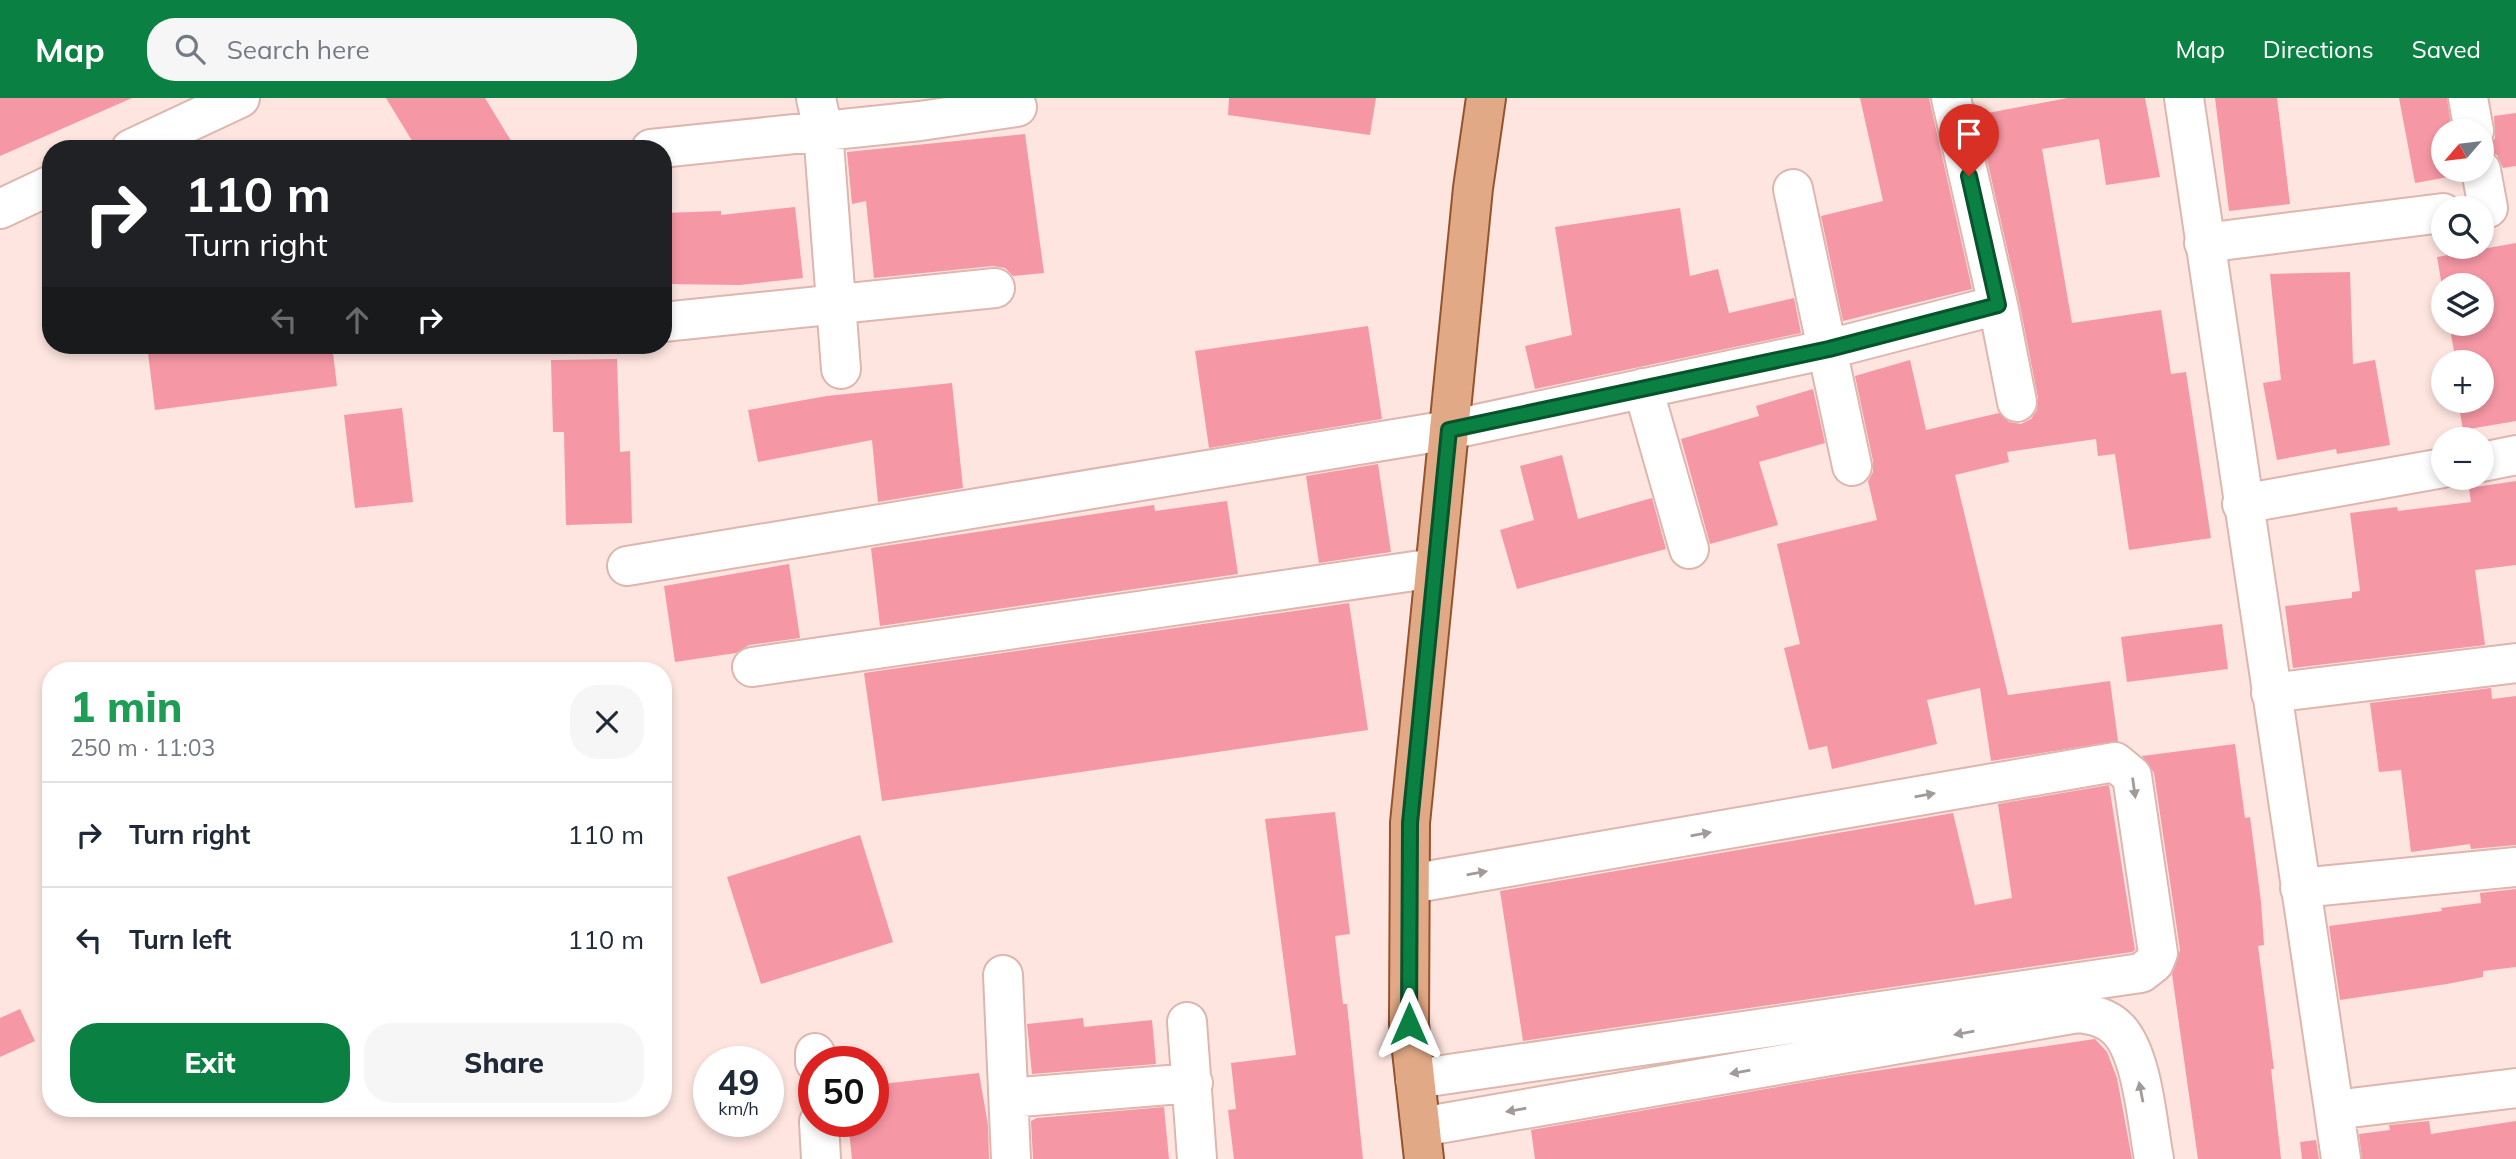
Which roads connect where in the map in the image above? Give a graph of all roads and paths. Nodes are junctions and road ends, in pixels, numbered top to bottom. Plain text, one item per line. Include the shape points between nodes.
1 (240, 98) edge
2 (1486, 98) edge
3 (1951, 98) edge
4 (2184, 98) edge
5 (2468, 98) edge
6 (1017, 107) dead end
7 (820, 114) edge
8 (2472, 119) edge
9 (150, 140) edge
10 (672, 145) edge
11 (2486, 182) edge
12 (42, 189) edge
13 (1793, 189) dead end
14 (2495, 206) edge
15 (0, 209) edge
16 (2431, 215) edge
17 (2204, 243) junction
18 (995, 288) dead end
19 (835, 305) junction
20 (1998, 305) junction
21 (672, 321) edge
22 (1829, 349) junction
23 (841, 369) dead end
24 (1643, 388) junction
25 (2017, 402) dead end
26 (1449, 430) junction
27 (2516, 456) edge
28 (2494, 460) edge
29 (1852, 466) dead end
30 (2431, 470) edge
31 (2242, 504) junction
32 (1689, 549) dead end
33 (627, 566) dead end
34 (1435, 568) junction
35 (2516, 663) edge
36 (752, 667) dead end
37 (2271, 693) junction
38 (2516, 867) edge
39 (1410, 884) junction
40 (2300, 888) junction
41 (1003, 975) dead end
42 (1187, 1023) dead end
43 (1415, 1079) junction
44 (1193, 1083) junction
45 (2516, 1088) edge
46 (1009, 1098) junction
47 (2334, 1110) junction
48 (819, 1137) edge
49 (1423, 1143) edge
50 (821, 1159) edge
51 (1012, 1159) edge
52 (1197, 1159) edge
53 (2154, 1159) edge
54 (2341, 1159) edge

1 - 9 street
2 - 26 main road
3 - 20 street
4 - 17 street
5 - 8 street
6 - 7 street
7 - 10 street
7 - 19 street
11 - 14 street
12 - 15 street
13 - 22 street
16 - 17 street
17 - 31 street
18 - 19 street
19 - 21 street
19 - 23 street
20 - 22 street
20 - 25 street
22 - 24 street
22 - 29 street
24 - 26 street
24 - 32 street
26 - 33 street
26 - 34 main road
27 - 28 street
30 - 31 street
31 - 37 street
34 - 36 street
34 - 39 main road via 1410,823
35 - 37 street
37 - 40 street
38 - 40 street
39 - 43 main road via 1409,1024
39 -> 43 street via 2115,762 2132,776 2158,953 2141,973
40 - 47 street
41 - 46 street
42 - 44 street
43 - 49 main road
44 - 46 street
44 - 52 street
45 - 47 street
46 - 51 street
47 - 54 street
48 - 50 street
53 -> 49 street via 2135,1059 2118,1029 2098,1016 2078,1013

